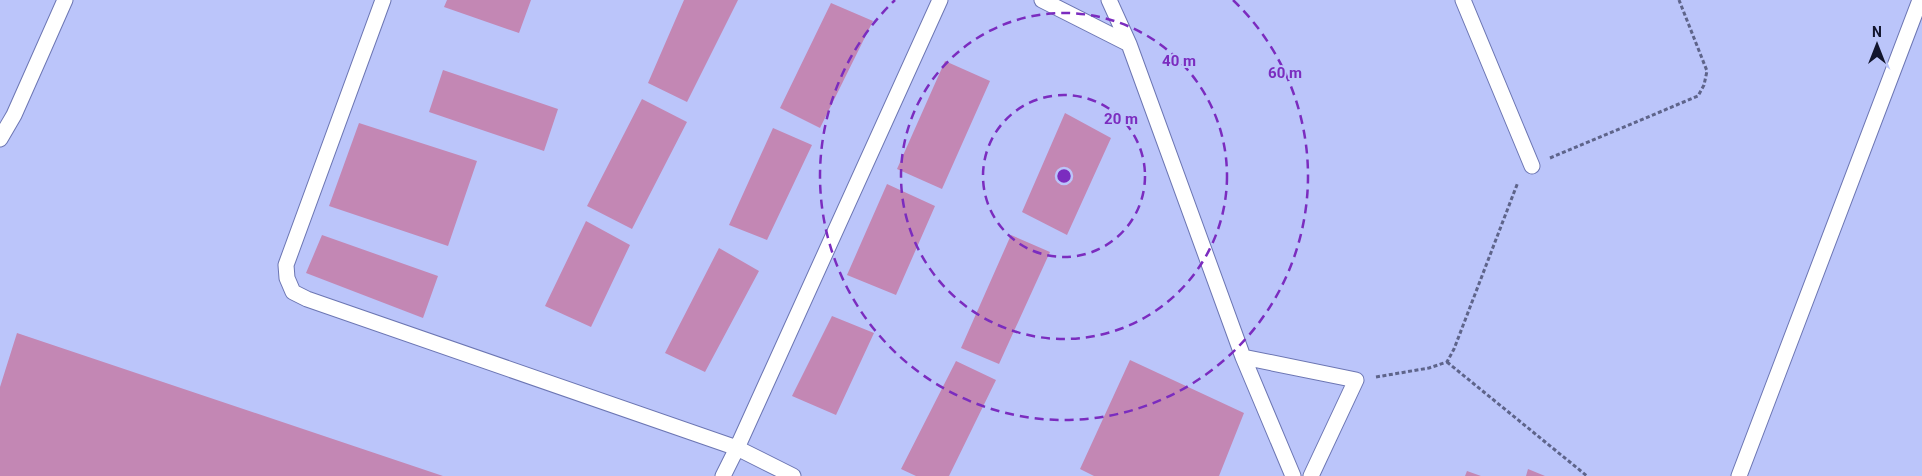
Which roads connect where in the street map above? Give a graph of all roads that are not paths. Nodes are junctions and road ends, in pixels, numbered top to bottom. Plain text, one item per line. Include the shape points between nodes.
1 (65, 0) edge
2 (383, 0) edge
3 (940, 0) edge
4 (1042, 0) edge
5 (1109, 0) edge
6 (1463, 0) edge
7 (1920, 0) edge
8 (1129, 44) junction
9 (0, 139) edge
10 (1532, 166) road end
11 (1243, 358) junction
12 (737, 448) junction
13 (723, 476) edge
14 (793, 476) edge
15 (1293, 476) edge
16 (1311, 476) edge
17 (1740, 476) edge

1 - 9 lane via 14,116
2 - 12 lane via 286,265 293,292
3 - 12 lane
4 - 8 lane
5 - 8 lane
6 - 10 lane
7 - 17 lane
8 - 11 lane
11 - 15 lane
11 - 16 lane via 1356,380
12 - 13 lane
12 - 14 lane

